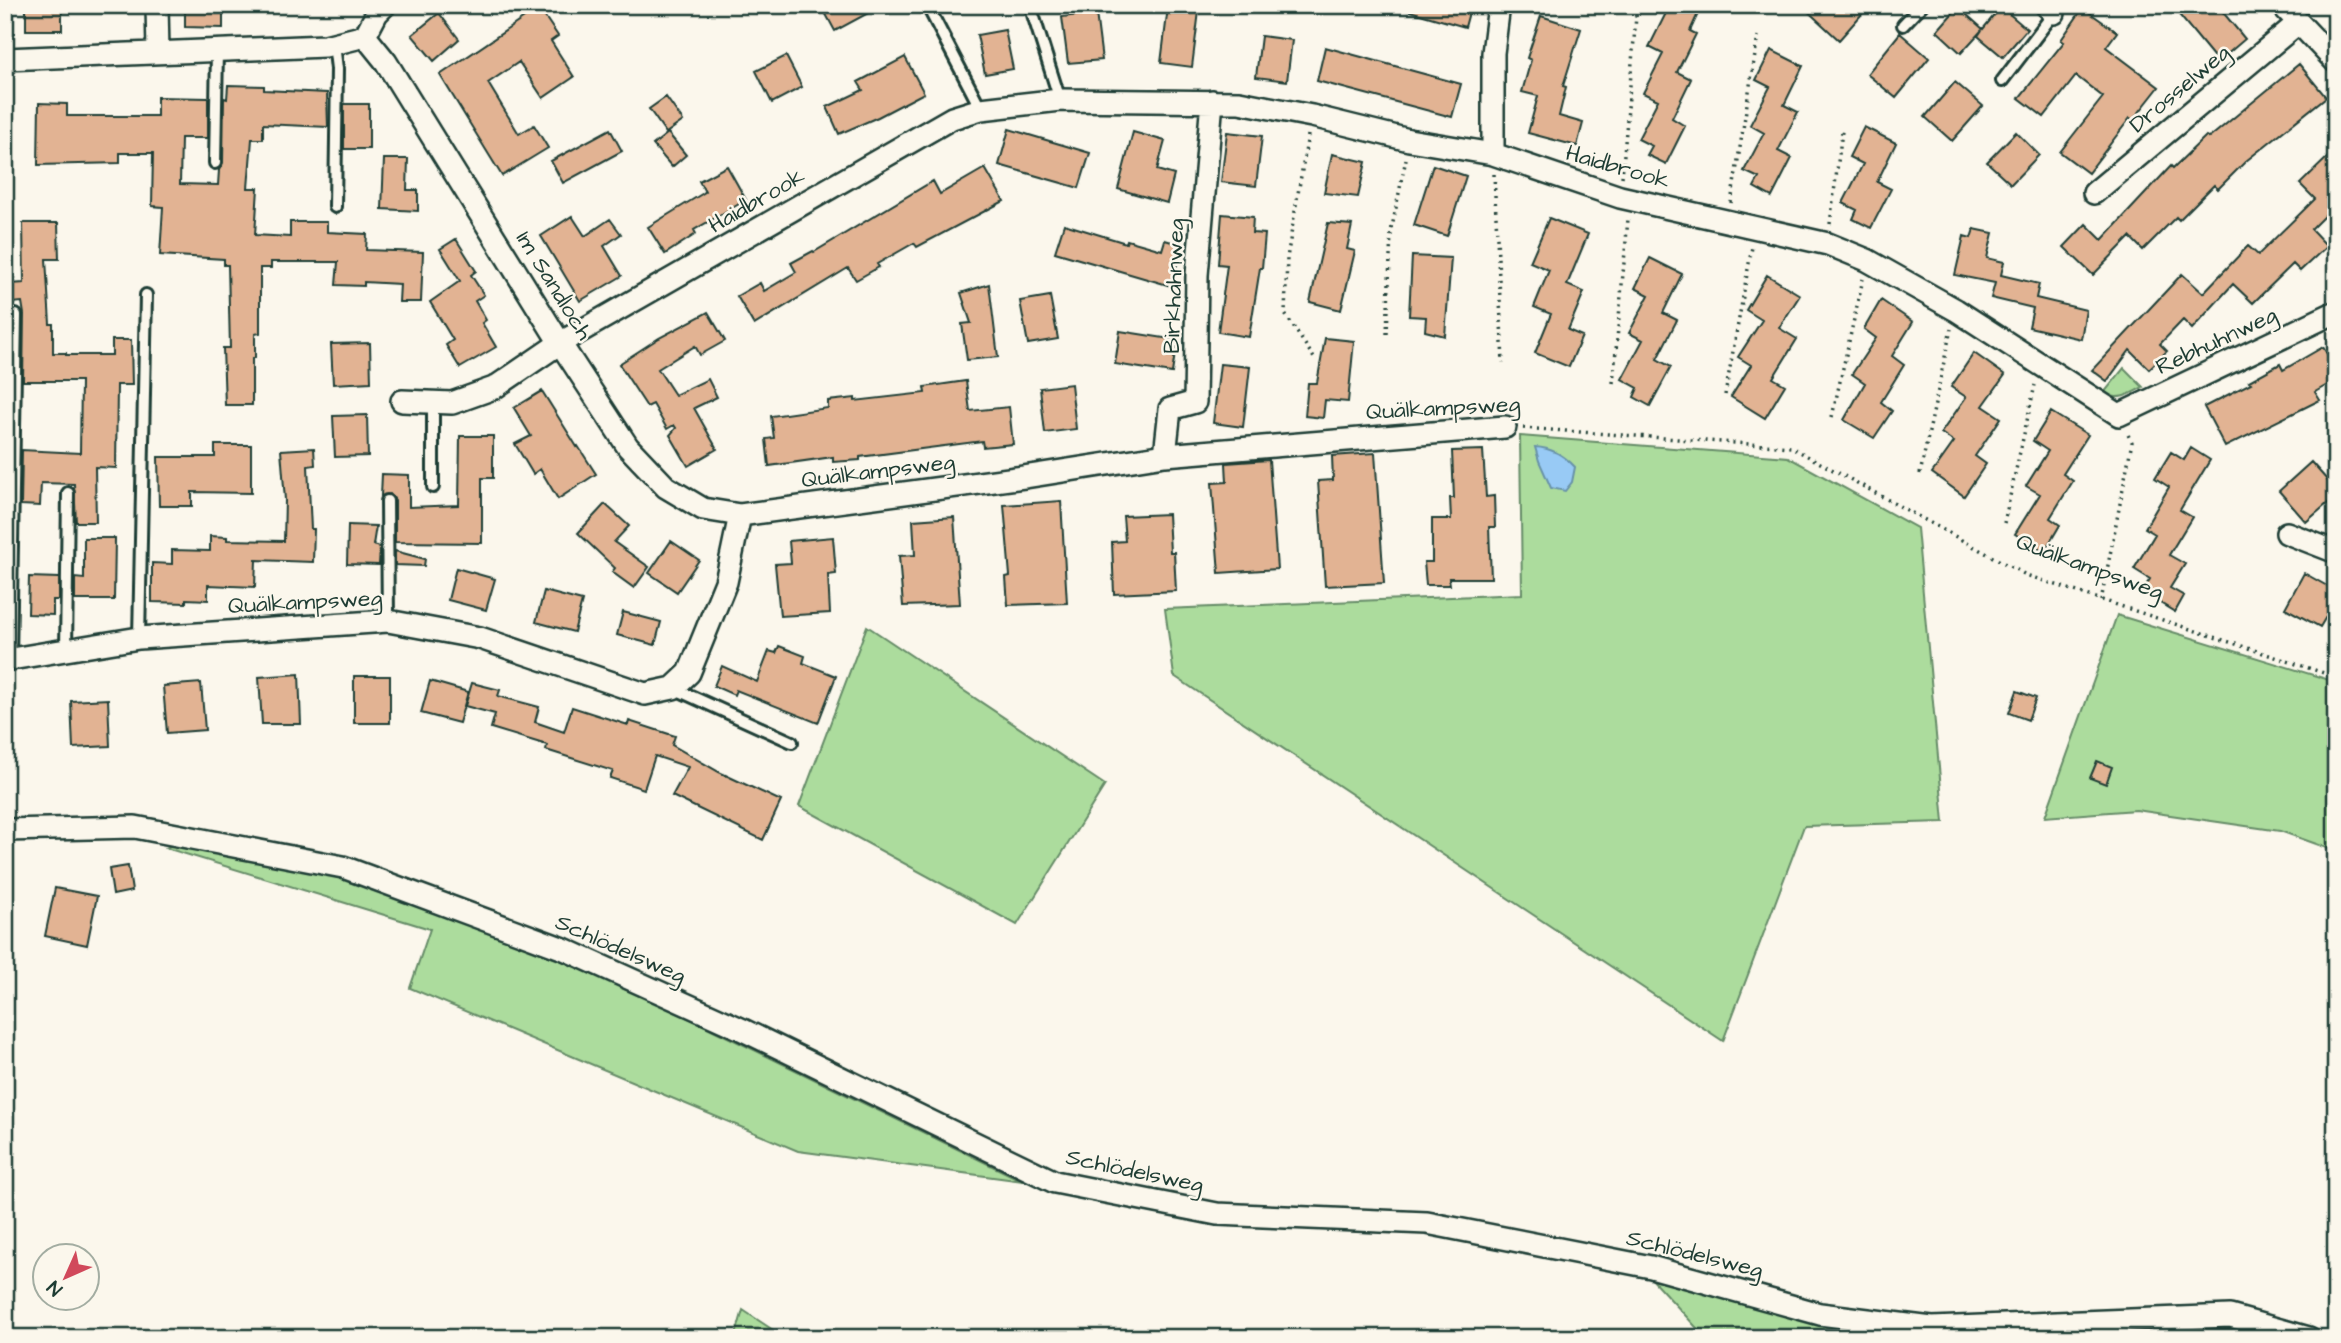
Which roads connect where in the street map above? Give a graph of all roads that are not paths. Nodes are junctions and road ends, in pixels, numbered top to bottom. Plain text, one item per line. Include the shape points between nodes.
1 (157, 5) edge
2 (385, 5) edge
3 (927, 5) edge
4 (1030, 5) edge
5 (1499, 5) edge
6 (1922, 5) edge
7 (2282, 5) edge
8 (2050, 9) edge
9 (2298, 23) junction
10 (1903, 25) dead end
11 (365, 36) junction
12 (334, 44) junction
13 (217, 50) junction
14 (158, 52) junction
15 (5, 59) edge
16 (2336, 62) edge
17 (2002, 81) dead end
18 (1060, 100) junction
19 (1212, 101) junction
20 (981, 109) junction
21 (1493, 154) junction
22 (215, 163) dead end
23 (2094, 193) dead end
24 (335, 207) dead end
25 (146, 295) dead end
26 (2336, 312) edge
27 (16, 315) dead end
28 (560, 343) junction
29 (402, 401) dead end
30 (433, 402) junction
31 (2119, 415) joint
32 (1505, 427) road end
33 (1165, 454) junction
34 (433, 487) dead end
35 (68, 493) dead end
36 (387, 501) dead end
37 (740, 515) junction
38 (2287, 533) dead end
39 (2336, 552) edge
40 (388, 621) junction
41 (139, 638) junction
42 (66, 652) junction
43 (8, 659) edge
44 (673, 688) junction
45 (792, 742) dead end
46 (5, 830) edge
47 (2309, 1338) edge

1 - 14 street
2 - 11 street
3 - 20 lane
4 - 18 lane
5 - 21 street via 1493,53
6 - 10 lane
7 - 9 street
8 - 17 lane
9 - 16 street
9 - 23 street, Drosselweg
11 - 12 street
11 - 28 street, Im Sandloch via 386,62
12 - 13 street
12 - 24 lane
13 - 14 street
13 - 22 lane
14 - 15 street
18 - 19 street, Haidbrook
18 - 20 street, Haidbrook
19 - 21 street, Haidbrook via 1239,102
19 - 33 street, Birkhahnweg via 1197,275 1195,402 1170,409
20 - 28 street, Haidbrook via 952,118
21 - 31 street, Haidbrook via 1620,197 1828,244 1867,260 1956,310
25 - 41 lane
26 - 31 street, Rebhuhnweg
27 - 43 lane
28 - 30 street, Haidbrook via 494,388 452,403
28 - 37 street, Im Sandloch via 628,447 666,487 703,509
29 - 30 street, Haidbrook
30 - 34 lane
32 - 33 street, Quälkampsweg
33 - 37 street, Quälkampsweg
35 - 42 lane
36 - 40 lane
37 - 44 street via 726,582 689,673
38 - 39 street
40 - 41 street, Quälkampsweg
40 - 44 street, Quälkampsweg via 480,638 645,694
41 - 42 street, Quälkampsweg
42 - 43 street, Quälkampsweg
44 - 45 lane
46 - 47 street, Schlödelsweg via 135,827 343,867 564,949 1055,1182 1217,1214 1427,1223 1651,1267 1832,1315 1932,1328 2230,1316

